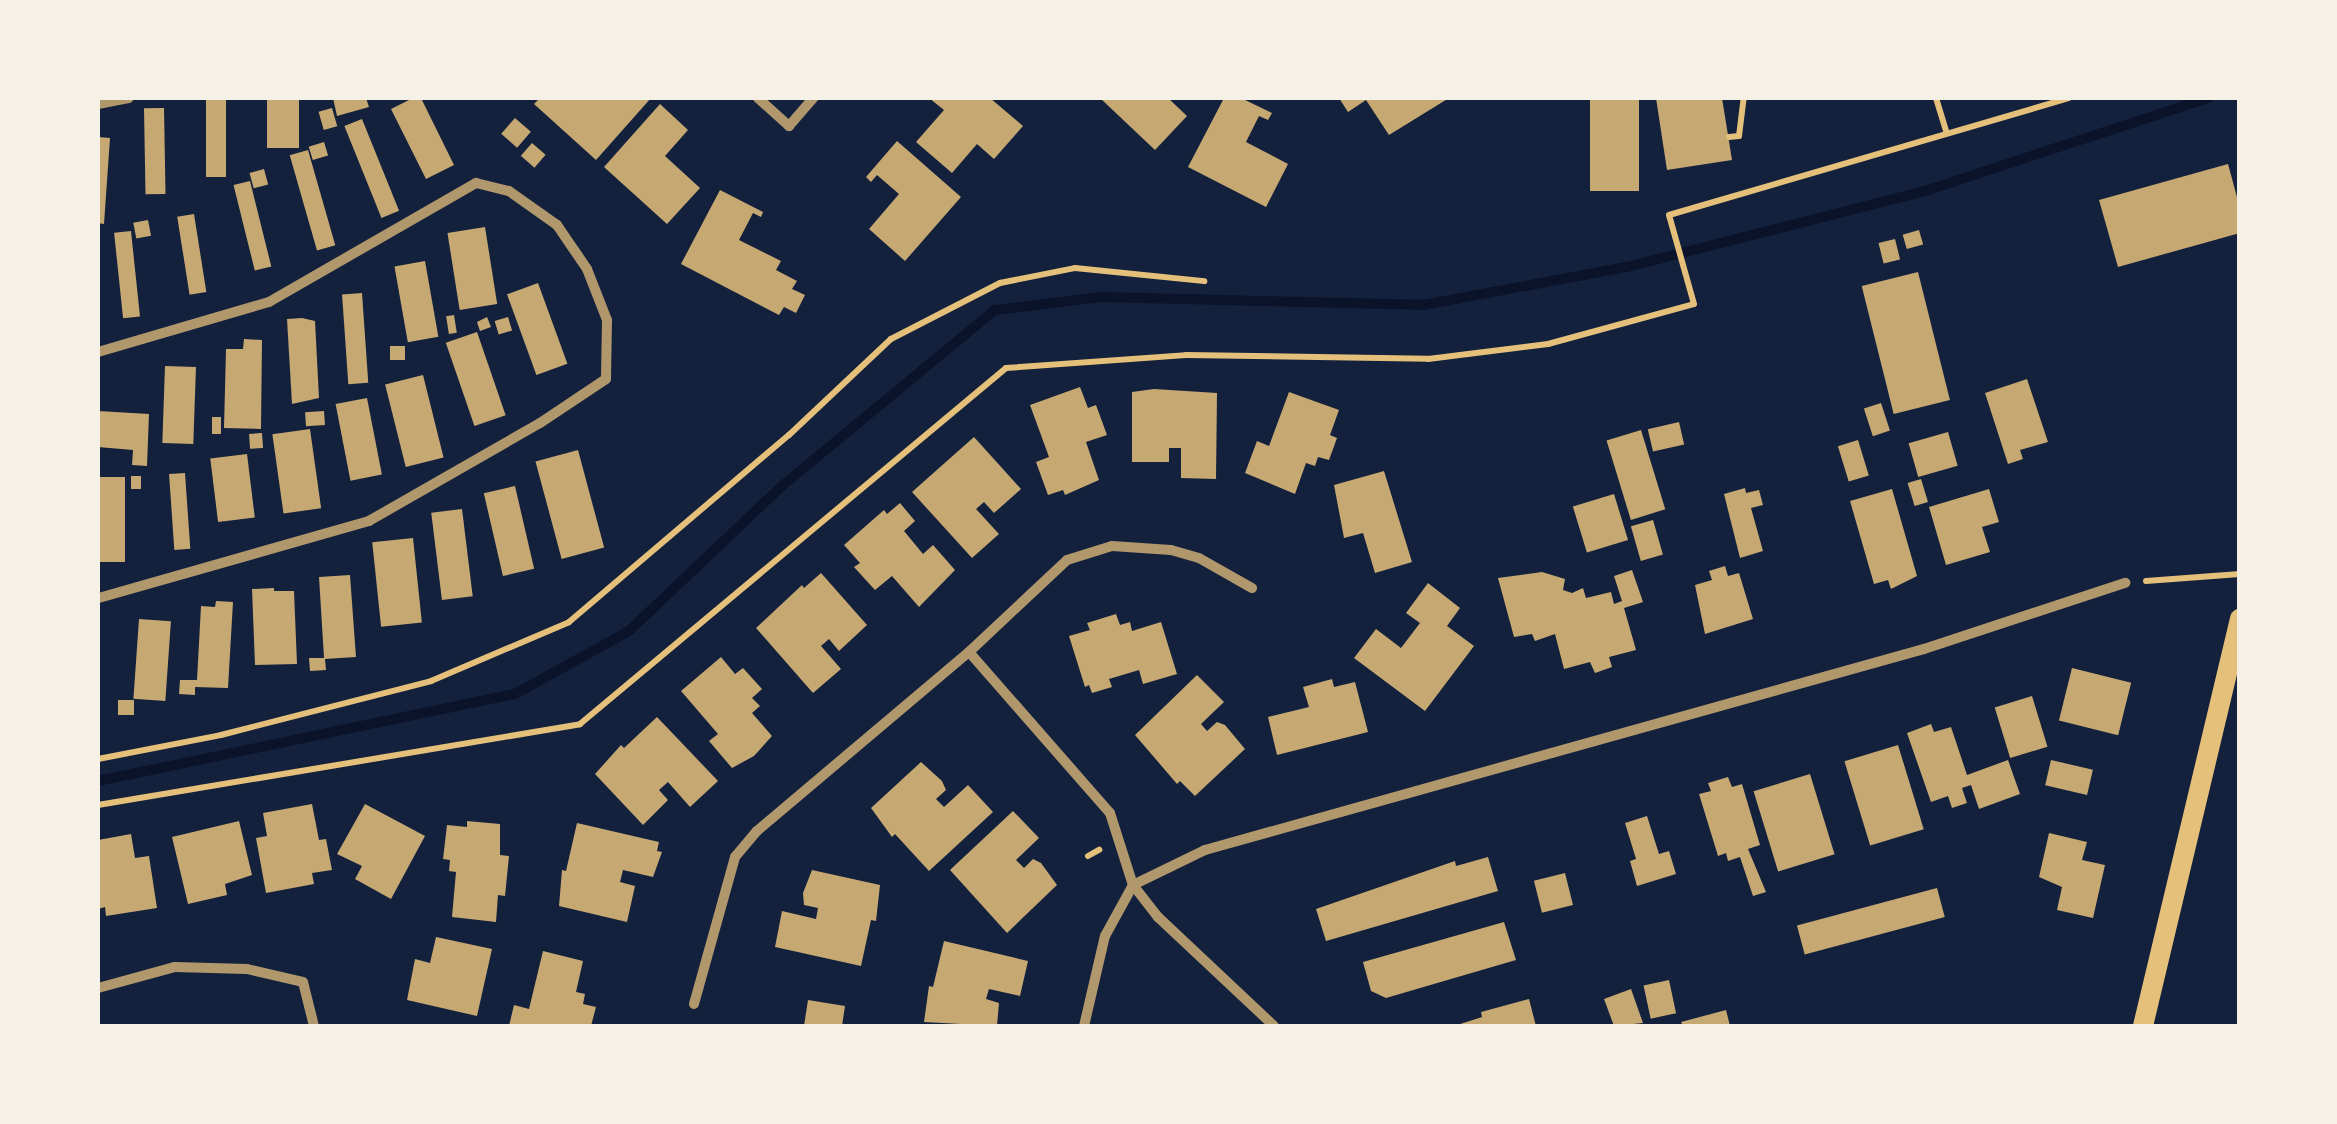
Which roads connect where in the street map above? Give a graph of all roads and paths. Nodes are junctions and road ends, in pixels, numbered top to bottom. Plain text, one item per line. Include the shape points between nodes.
1 (128, 98) edge
2 (758, 98) edge
3 (813, 98) edge
4 (1744, 98) edge
5 (1936, 98) edge
6 (2069, 98) edge
7 (98, 104) edge
8 (1947, 133) junction
9 (1729, 137) dead end
10 (1204, 281) dead end
11 (98, 352) edge
12 (2240, 574) edge
13 (2125, 583) joint
14 (1252, 588) dead end
15 (98, 598) edge
16 (2240, 618) edge
17 (969, 652) junction
18 (98, 759) edge
19 (98, 805) edge
20 (1099, 850) dead end
21 (1088, 856) dead end
22 (1133, 885) junction
23 (98, 988) edge
24 (694, 1004) dead end
25 (314, 1026) edge
26 (1084, 1026) edge
27 (1274, 1026) edge
28 (2143, 1026) edge

1 - 7 street
2 - 3 street via 789,126
4 - 9 path via 1740,136
5 - 8 path
6 - 8 path
8 - 19 path via 1669,215 1694,304 1548,344 1428,360 1186,355 1006,368 580,724
10 - 18 path via 1075,268 1000,283 891,340 569,622 431,681
11 - 15 street via 269,302 476,184 508,191 557,224 607,320 606,379 369,521
12 - 13 path
13 - 22 street via 1924,649 1206,850
14 - 17 street via 1199,558 1112,546 1067,560
16 - 28 main road
17 - 22 street via 1110,813
17 - 24 street via 756,831 735,858
20 - 21 path
22 - 26 street via 1105,936
22 - 27 street
23 - 25 street via 175,967 247,970 303,982

